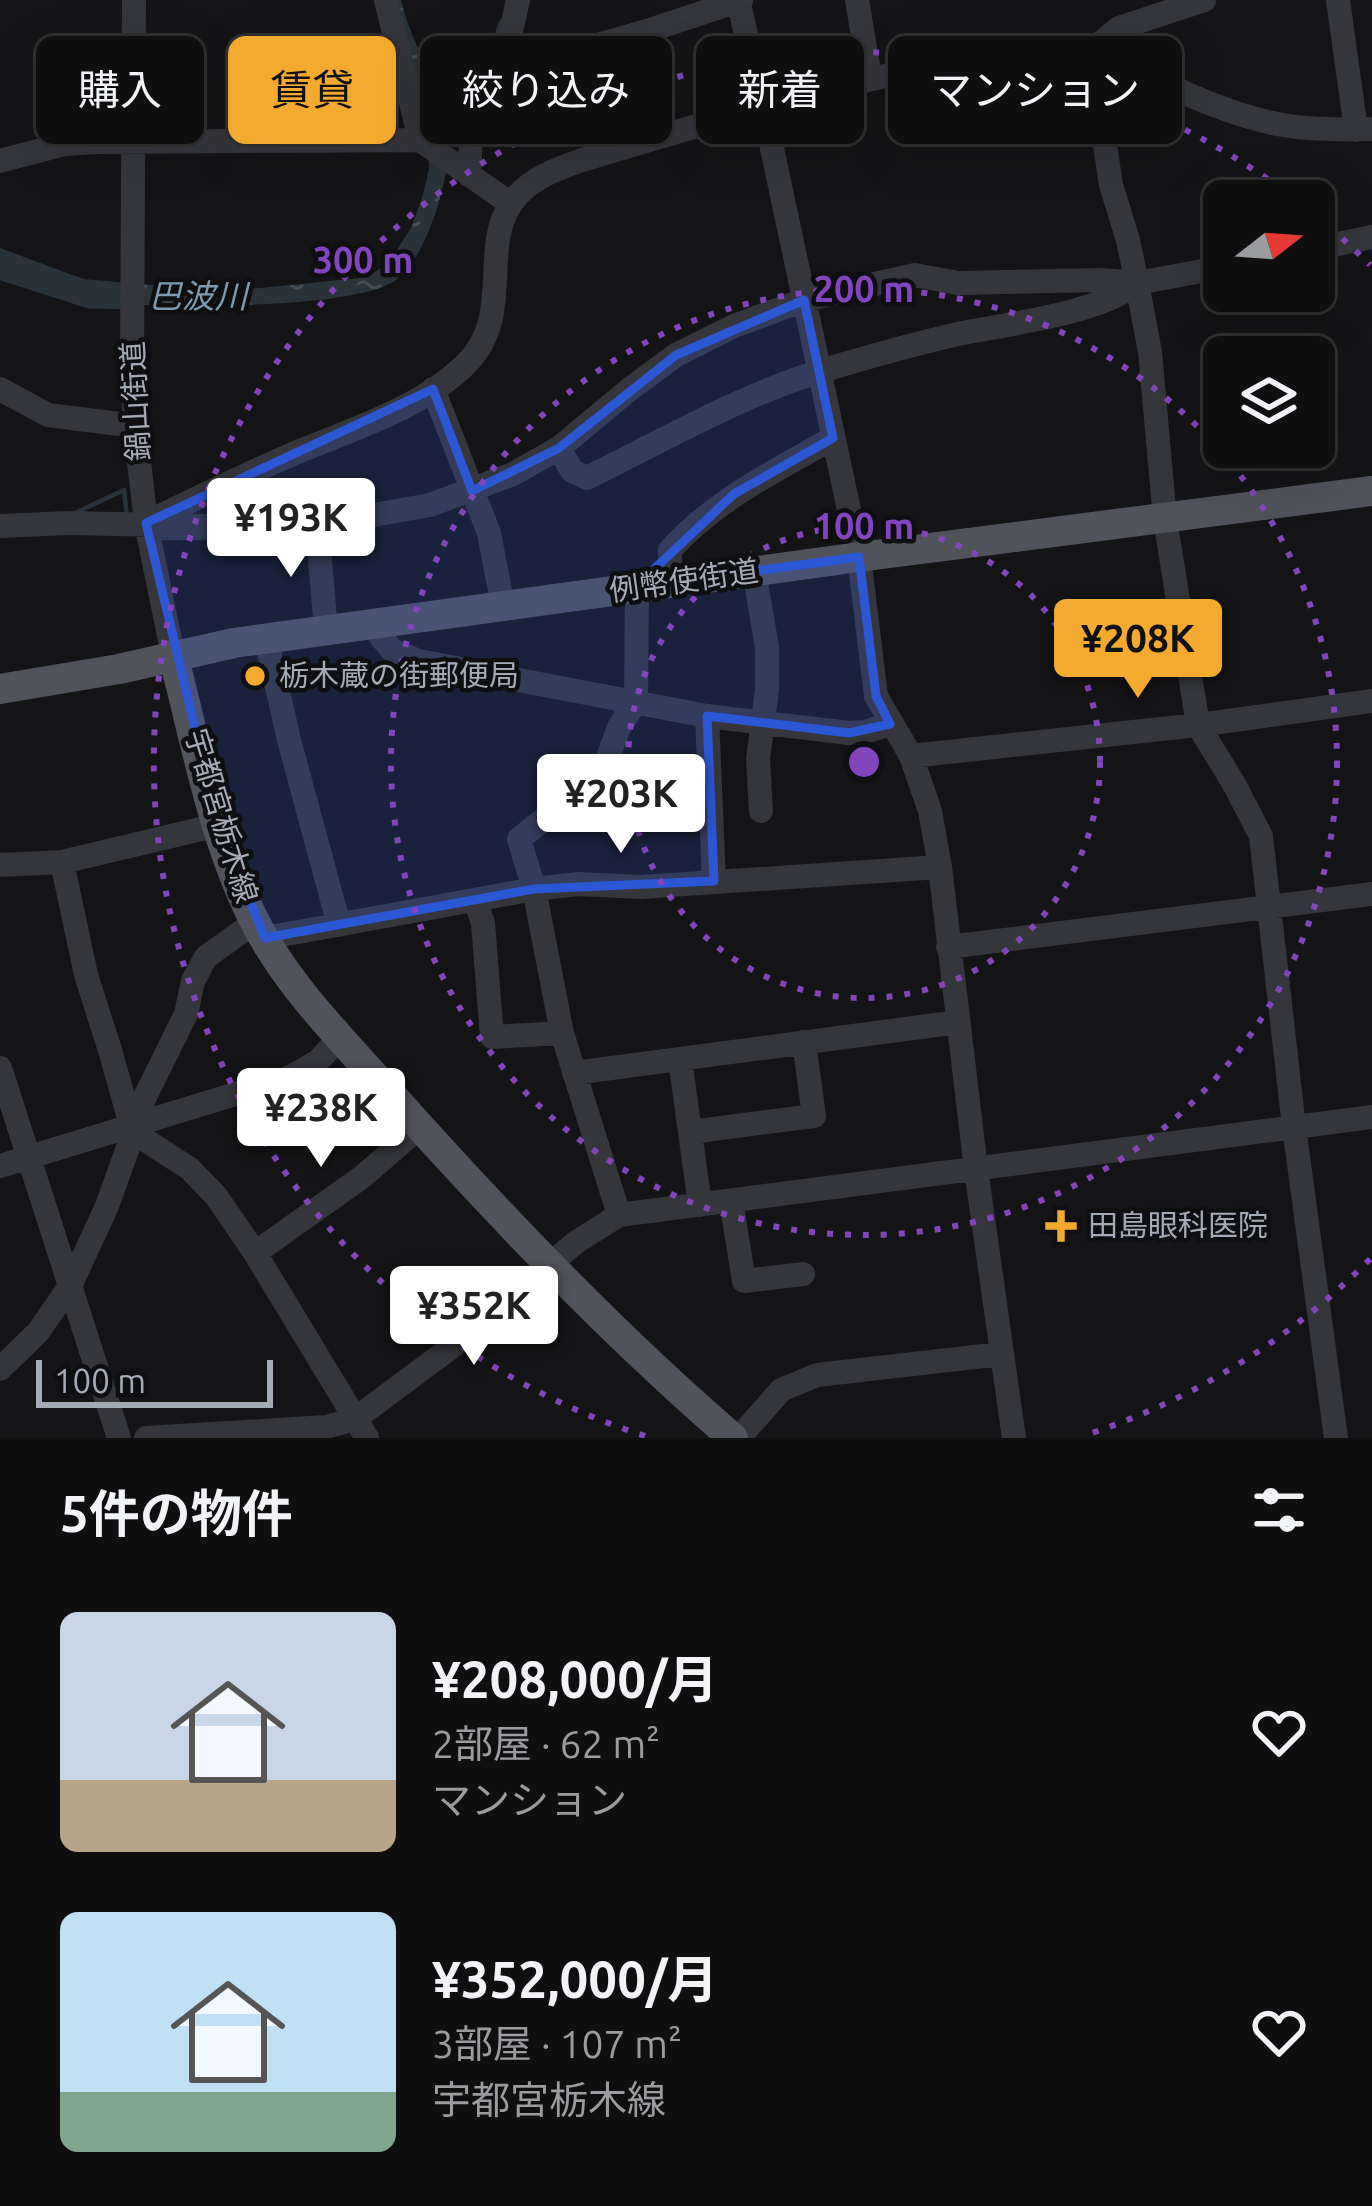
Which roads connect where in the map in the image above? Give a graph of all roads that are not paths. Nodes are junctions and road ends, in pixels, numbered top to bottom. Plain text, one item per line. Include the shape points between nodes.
1 (134, 0) edge
2 (386, 0) edge
3 (518, 0) edge
4 (739, 0) edge
5 (857, 0) edge
6 (1204, 0) edge
7 (1338, 0) edge
8 (134, 36) edge
9 (510, 36) edge
10 (629, 36) edge
11 (747, 36) edge
12 (1109, 36) edge
13 (888, 76) edge
14 (870, 79) junction
15 (864, 81) edge
16 (1182, 91) edge
17 (696, 127) edge
18 (1364, 129) edge
19 (420, 134) edge
20 (204, 142) edge
21 (420, 142) edge
22 (65, 144) edge
23 (134, 144) edge
24 (425, 144) edge
25 (466, 144) edge
26 (771, 144) edge
27 (1105, 144) edge
28 (0, 161) edge
29 (462, 170) junction
30 (511, 204) junction
31 (1372, 236) edge
32 (1335, 244) edge
33 (1203, 271) edge
34 (1137, 283) junction
35 (804, 300) junction
36 (819, 371) junction
37 (0, 389) edge
38 (433, 389) junction
39 (135, 426) junction
40 (833, 438) junction
41 (559, 448) junction
42 (472, 491) junction
43 (1372, 491) edge
44 (1165, 519) junction
45 (146, 523) junction
46 (317, 525) junction
47 (0, 526) edge
48 (859, 557) junction
49 (754, 572) junction
50 (671, 582) junction
51 (637, 587) junction
52 (503, 606) junction
53 (376, 625) junction
54 (326, 630) junction
55 (266, 638) junction
56 (173, 655) junction
57 (0, 689) edge
58 (1372, 700) edge
59 (636, 702) junction
60 (707, 716) junction
61 (763, 723) junction
62 (890, 724) junction
63 (1198, 724) junction
64 (910, 757) junction
65 (761, 812) dead end
66 (218, 825) junction
67 (62, 862) junction
68 (0, 865) edge
69 (940, 867) junction
70 (715, 880) junction
71 (533, 889) junction
72 (1372, 894) edge
73 (475, 900) junction
74 (1269, 908) junction
75 (339, 925) junction
76 (260, 930) junction
77 (948, 947) junction
78 (958, 1022) junction
79 (562, 1033) junction
80 (340, 1038) junction
81 (805, 1042) junction
82 (680, 1059) junction
83 (0, 1068) edge
84 (574, 1072) junction
85 (1372, 1117) edge
86 (131, 1125) junction
87 (420, 1127) junction
88 (1294, 1127) junction
89 (690, 1132) junction
90 (30, 1157) junction
91 (0, 1166) edge
92 (976, 1169) junction
93 (731, 1201) junction
94 (700, 1205) junction
95 (619, 1215) junction
96 (255, 1253) junction
97 (550, 1264) junction
98 (802, 1274) dead end
99 (70, 1286) junction
100 (1000, 1354) junction
101 (0, 1369) edge
102 (361, 1429) edge
103 (119, 1438) edge
104 (146, 1438) edge
105 (736, 1438) edge
106 (1014, 1438) edge
107 (1336, 1438) edge

1 - 8 street, 鍋山街道
2 - 19 street
3 - 9 street
4 - 10 street
4 - 11 street
5 - 14 street
6 - 12 street
7 - 18 street
13 - 14 street
14 - 15 street
16 - 18 street via 1275,124
17 - 30 street via 552,171
20 - 21 street
22 - 28 street
23 - 39 street, 鍋山街道
24 - 29 street
25 - 29 street
26 - 35 street
27 - 34 street
29 - 30 street
30 - 38 street via 488,328 466,364
31 - 32 street
33 - 34 street
34 - 35 street via 958,283 915,275
34 - 36 street via 1067,313
34 - 44 street
35 - 36 street
35 - 41 street via 676,355
36 - 40 street
36 - 41 street via 587,478 572,471
37 - 39 street via 47,415
38 - 42 street
38 - 45 street
39 - 45 street, 鍋山街道
40 - 48 street
40 - 50 street via 687,531 670,550
41 - 42 street
42 - 46 street
42 - 52 street
43 - 44 main road, 例幣使街道
44 - 48 main road, 例幣使街道
44 - 63 street
45 - 46 street
45 - 47 street
45 - 56 street, 鍋山街道
46 - 54 street
48 - 49 main road, 例幣使街道
48 - 62 street via 876,697
49 - 50 main road, 例幣使街道
49 - 61 street via 767,647
50 - 51 main road, 例幣使街道
51 - 52 main road, 例幣使街道
51 - 59 street
52 - 53 main road, 例幣使街道
53 - 54 main road, 例幣使街道
53 - 59 street via 392,650 419,661
54 - 55 main road, 例幣使街道
55 - 56 main road, 例幣使街道
55 - 75 street
56 - 57 main road, 例幣使街道
56 - 66 main road, 宇都宮栃木線
58 - 63 street
59 - 60 street
59 - 71 street via 592,781 519,839
60 - 61 street
60 - 70 street
61 - 62 street via 848,733
61 - 65 street
62 - 64 street
63 - 64 street
63 - 74 street via 1261,836
64 - 69 street
66 - 67 street
66 - 76 main road, 宇都宮栃木線
67 - 68 street
67 - 86 street
69 - 70 street
69 - 77 street
70 - 71 street
71 - 73 street
71 - 79 street
72 - 74 street
73 - 75 street
73 - 79 street via 492,1037
74 - 77 street
74 - 88 street
75 - 76 street
76 - 80 main road, 宇都宮栃木線
76 - 86 street via 206,957
77 - 78 street
78 - 81 street
78 - 92 street
79 - 84 street
80 - 86 street via 291,1076
80 - 87 main road, 宇都宮栃木線
81 - 82 street
81 - 89 street via 814,1116
82 - 84 street
82 - 89 street
83 - 90 street
84 - 95 street
85 - 88 street
86 - 90 street
86 - 96 street via 190,1169
86 - 99 street via 107,1206
87 - 96 street
87 - 97 main road, 宇都宮栃木線
88 - 92 street
88 - 107 street
89 - 94 street
90 - 91 street
90 - 99 street
92 - 93 street
92 - 100 street
93 - 94 street
93 - 98 street via 744,1281
94 - 95 street
95 - 97 street
96 - 102 street
97 - 102 street
97 - 105 main road, 宇都宮栃木線
99 - 101 street
99 - 103 street
100 - 105 street via 817,1375 781,1390
100 - 106 street
102 - 104 street

